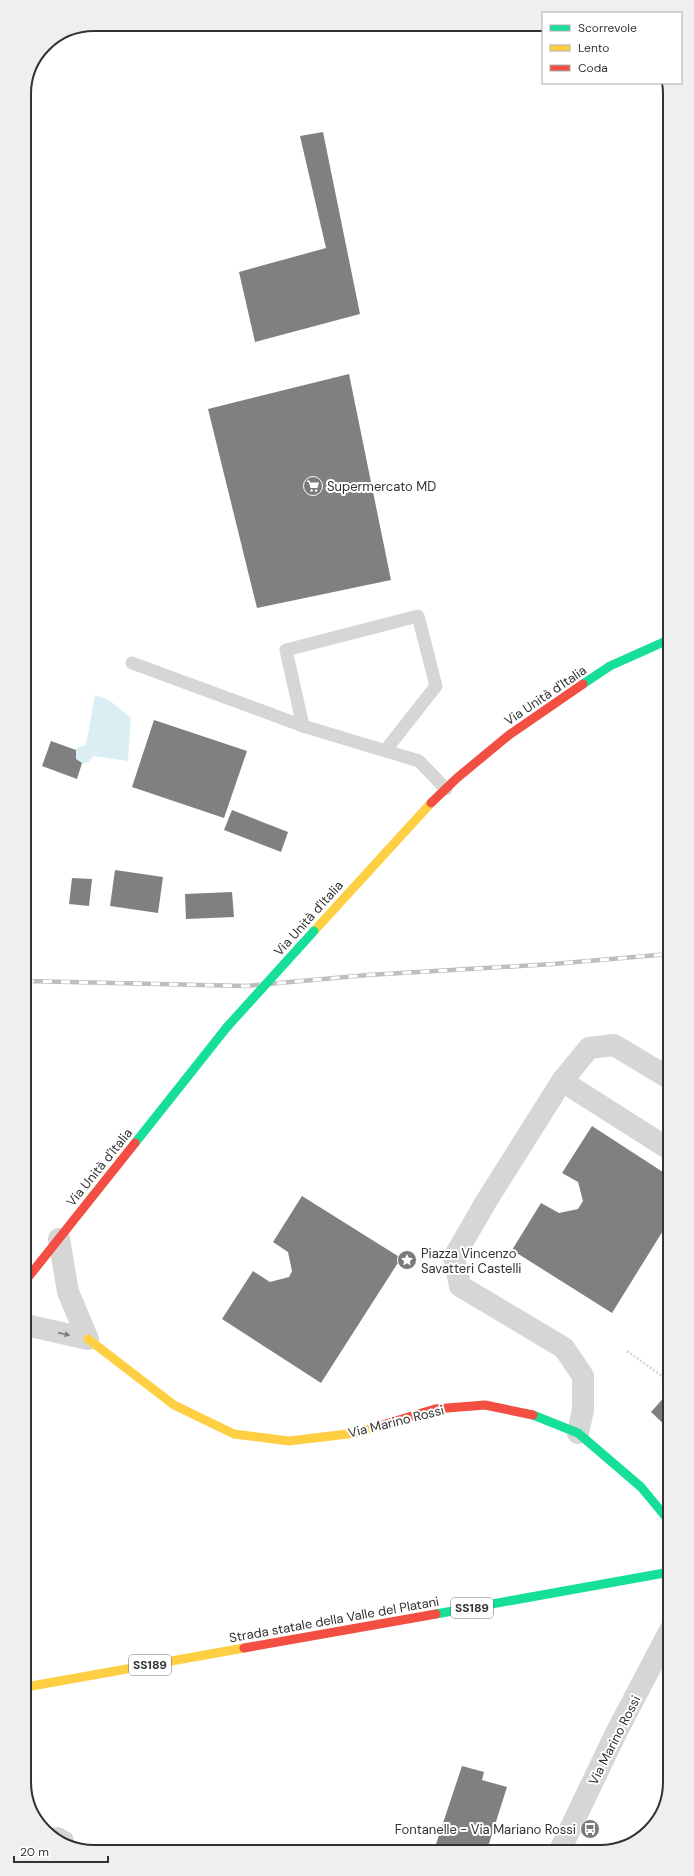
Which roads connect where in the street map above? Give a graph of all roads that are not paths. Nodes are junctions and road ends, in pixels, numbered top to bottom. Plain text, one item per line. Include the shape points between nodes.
1 (663, 642) edge
2 (132, 663) dead end
3 (303, 726) junction
4 (385, 751) junction
5 (446, 789) junction
6 (663, 1074) edge
7 (562, 1080) junction
8 (663, 1145) edge
9 (59, 1239) junction
10 (31, 1274) edge
11 (31, 1326) edge
12 (88, 1339) junction
13 (578, 1434) junction
14 (663, 1511) edge
15 (663, 1573) edge
16 (663, 1647) edge
17 (31, 1686) edge
18 (562, 1845) edge

1 - 5 street, Via Unità d'Italia via 610,666 509,734
2 - 3 lane
3 - 4 lane
3 - 4 lane via 286,650 418,616 436,686
4 - 5 lane via 419,761
5 - 9 street, Via Unità d'Italia, bridge via 227,1027
6 - 7 street via 614,1045 589,1048
7 - 8 street
7 - 13 street via 454,1257 460,1286 564,1348 584,1376 583,1410
9 - 10 street, Via Unità d'Italia
9 - 12 street, Via Marino Rossi via 68,1292
11 -> 12 street, Via Marino Rossi
12 - 13 street, Via Marino Rossi via 174,1405 234,1434 289,1441 356,1433 435,1409 485,1405 534,1416
13 - 14 street, Via Marino Rossi via 641,1487
15 - 17 street, Strada statale della Valle del Platani / SS189
16 - 18 street, Via Marino Rossi via 616,1733

